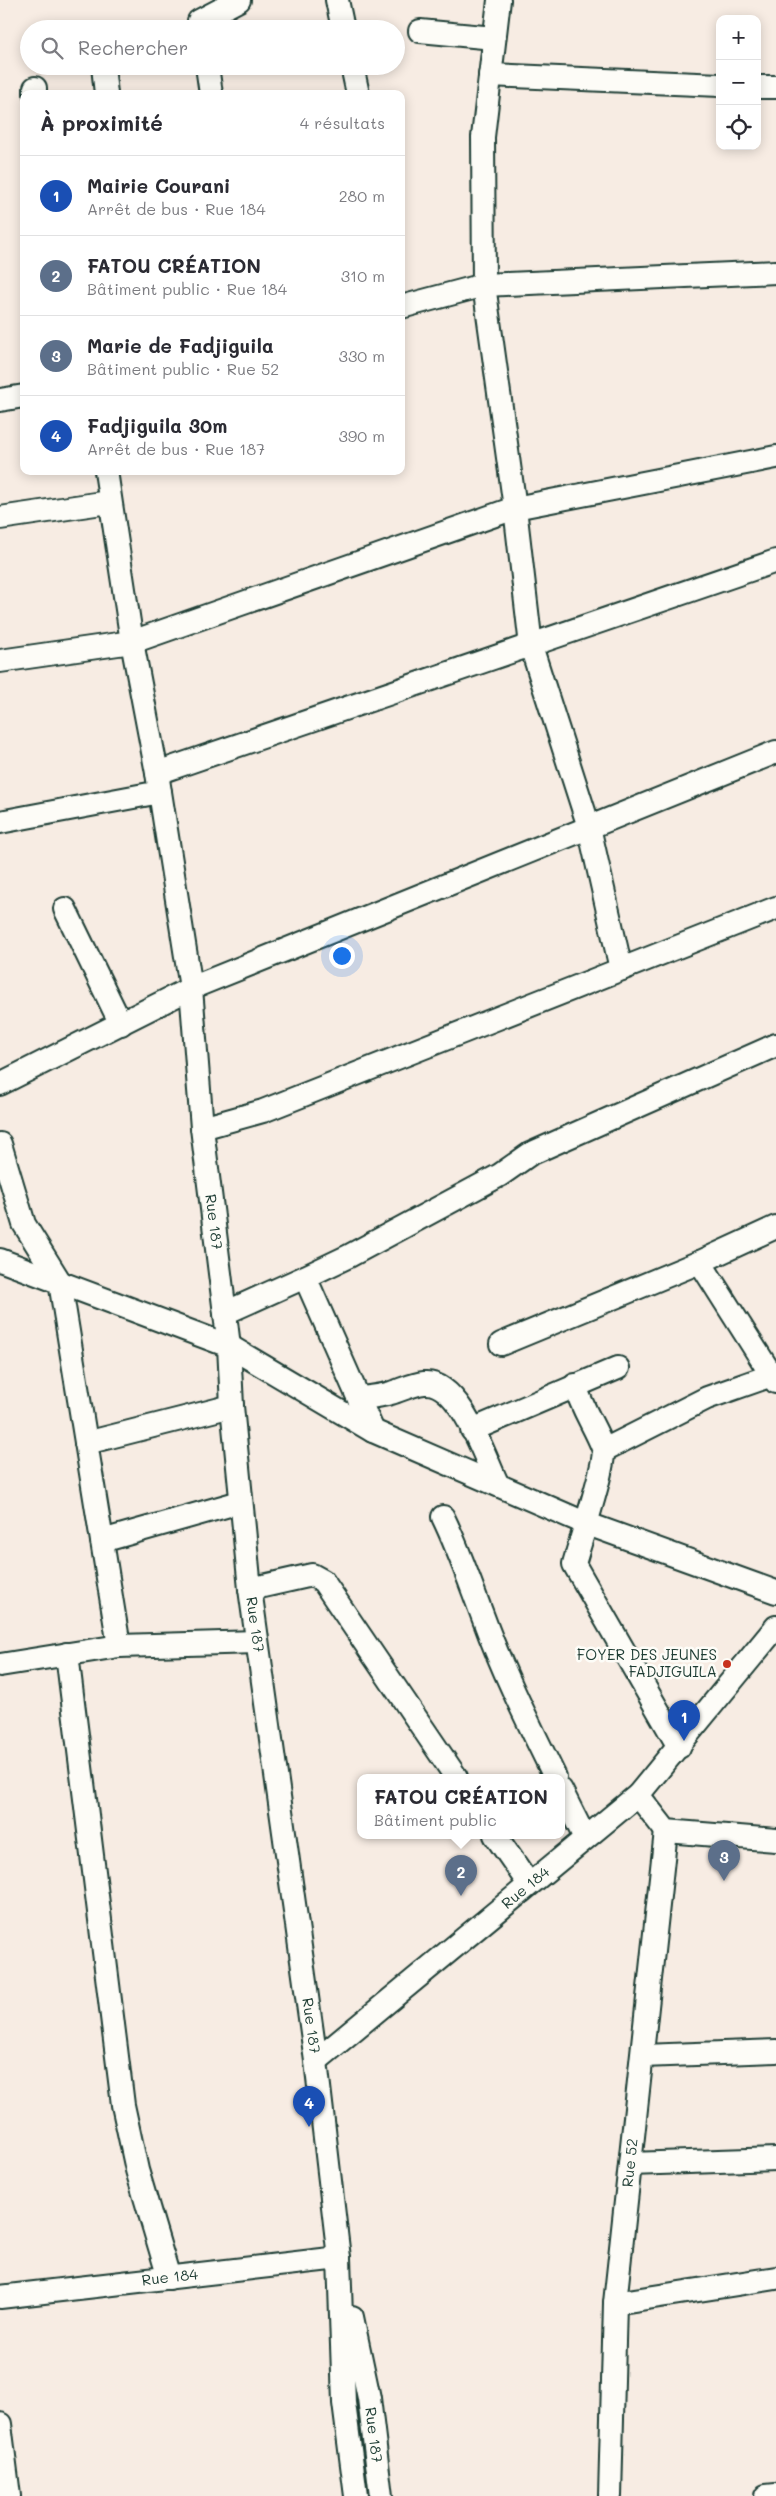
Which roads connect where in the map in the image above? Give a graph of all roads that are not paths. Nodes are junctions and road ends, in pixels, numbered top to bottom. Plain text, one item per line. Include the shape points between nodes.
1 (239, 0) edge
2 (337, 0) edge
3 (499, 0) edge
4 (201, 20) edge
5 (341, 20) edge
6 (420, 31) dead end
7 (494, 38) junction
8 (104, 75) edge
9 (208, 75) edge
10 (354, 75) edge
11 (490, 76) junction
12 (716, 85) edge
13 (761, 87) edge
14 (776, 87) edge
15 (106, 90) edge
16 (210, 90) edge
17 (357, 90) edge
18 (776, 272) edge
19 (484, 285) junction
20 (405, 300) edge
21 (20, 397) edge
22 (0, 400) edge
23 (776, 457) edge
24 (106, 475) edge
25 (109, 502) junction
26 (515, 508) junction
27 (0, 518) edge
28 (776, 561) edge
29 (132, 642) junction
30 (531, 646) junction
31 (0, 661) edge
32 (776, 752) edge
33 (158, 783) junction
34 (0, 822) edge
35 (589, 827) junction
36 (65, 908) dead end
37 (776, 908) edge
38 (622, 969) junction
39 (191, 988) junction
40 (121, 1024) junction
41 (776, 1045) edge
42 (0, 1084) edge
43 (202, 1128) junction
44 (0, 1144) edge
45 (776, 1227) edge
46 (0, 1260) edge
47 (700, 1262) junction
48 (305, 1277) junction
49 (60, 1282) junction
50 (225, 1313) junction
51 (501, 1344) dead end
52 (229, 1346) junction
53 (618, 1368) dead end
54 (774, 1379) edge
55 (575, 1385) junction
56 (360, 1398) junction
57 (232, 1406) junction
58 (472, 1430) junction
59 (373, 1431) junction
60 (86, 1443) junction
61 (604, 1450) junction
62 (497, 1483) junction
63 (240, 1502) junction
64 (443, 1517) dead end
65 (585, 1523) junction
66 (102, 1541) junction
67 (250, 1589) junction
68 (776, 1592) edge
69 (776, 1626) edge
70 (257, 1642) junction
71 (119, 1646) junction
72 (67, 1654) junction
73 (0, 1665) edge
74 (678, 1747) junction
75 (454, 1774) edge
76 (554, 1774) edge
77 (638, 1795) junction
78 (565, 1798) edge
79 (666, 1831) junction
80 (585, 1838) junction
81 (498, 1839) edge
82 (776, 1840) edge
83 (529, 1884) junction
84 (776, 2051) edge
85 (642, 2056) junction
86 (316, 2061) junction
87 (776, 2159) edge
88 (630, 2164) junction
89 (339, 2258) junction
90 (169, 2278) junction
91 (776, 2278) edge
92 (0, 2297) edge
93 (615, 2303) junction
94 (0, 2424) edge
95 (776, 2495) edge
96 (9, 2496) edge
97 (356, 2496) edge
98 (381, 2496) edge
99 (610, 2496) edge
100 (766, 2496) edge

1 - 4 street
2 - 5 street
3 - 7 street
6 - 7 street
7 - 11 street
8 - 15 street
9 - 16 street
10 - 17 street
11 - 12 street
11 - 19 street via 483,137
13 - 14 street
18 - 19 street
19 - 20 street
19 - 26 street
21 - 22 street
23 - 26 street
24 - 25 street, Rue 187
25 - 27 street
25 - 29 street, Rue 187
26 - 29 street
26 - 30 street
28 - 30 street
29 - 31 street
29 - 33 street, Rue 187
30 - 33 street
30 - 35 street
32 - 35 street
33 - 34 street
33 - 39 street, Rue 187
35 - 38 street
35 - 39 street
36 - 40 street
37 - 38 street
38 - 43 street via 263,1111
39 - 40 street
39 - 43 street, Rue 187
40 - 42 street
41 - 48 street via 530,1154 500,1174
43 - 50 street, Rue 187
44 - 49 street via 24,1224
45 - 47 street
46 - 49 street
47 - 51 street
47 - 54 street
48 - 50 street
48 - 56 street
49 - 52 street
49 - 60 street
50 - 52 street, Rue 187
52 - 57 street, Rue 187
52 - 59 street
53 - 55 street
54 - 61 street via 707,1398
55 - 58 street
55 - 61 street via 582,1408
56 - 58 street via 388,1394 423,1383 435,1384 448,1390
56 - 59 street
57 - 60 street
57 - 63 street, Rue 187
58 - 62 street
59 - 62 street
60 - 66 street
61 - 65 street
62 - 65 street
63 - 66 street
63 - 67 street, Rue 187
64 - 76 street via 471,1579 482,1617 516,1697
65 - 68 street
65 - 74 street via 574,1564
66 - 71 street
67 - 70 street, Rue 187
67 - 75 street via 312,1575 323,1581
69 - 74 street, Rue 184
70 - 71 street
70 - 86 street, Rue 187
71 - 72 street
72 - 73 street
72 - 90 street via 123,2105 137,2170
74 - 77 street, Rue 184
77 - 79 street
77 - 80 street, Rue 184
78 - 80 street
79 - 82 street
79 - 85 street, Rue 52
80 - 83 street, Rue 184
81 - 83 street
83 - 86 street, Rue 184
84 - 85 street
85 - 88 street, Rue 52
86 - 89 street, Rue 187
87 - 88 street
88 - 93 street, Rue 52
89 - 90 street, Rue 184
89 - 97 street, Rue 187 via 344,2403
89 - 98 street, Rue 187 via 369,2398
90 - 92 street, Rue 184
91 - 93 street
93 - 99 street, Rue 52
94 - 96 street
95 - 100 street

